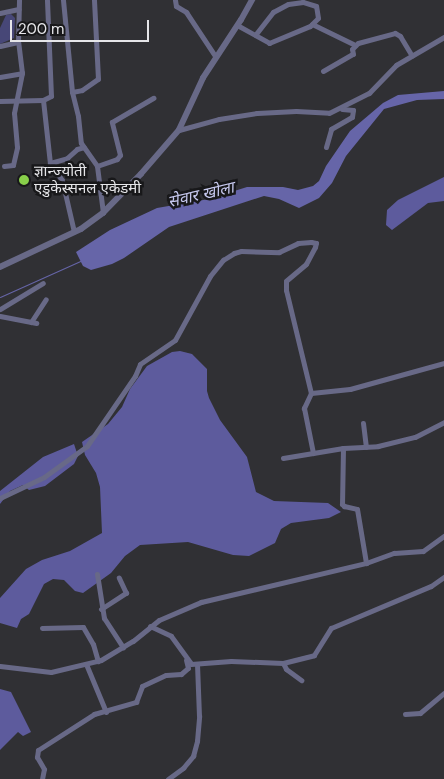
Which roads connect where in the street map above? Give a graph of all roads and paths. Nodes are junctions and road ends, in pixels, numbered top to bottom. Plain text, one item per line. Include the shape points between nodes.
1 (19, 0) edge
2 (47, 0) edge
3 (63, 0) edge
4 (94, 0) edge
5 (175, 0) edge
6 (252, 0) edge
7 (19, 10) junction
8 (0, 13) edge
9 (312, 24) junction
10 (237, 25) junction
11 (254, 35) junction
12 (444, 37) edge
13 (18, 42) junction
14 (354, 45) junction
15 (0, 46) edge
16 (215, 56) junction
17 (412, 56) junction
18 (324, 71) dead end
19 (22, 73) junction
20 (0, 77) edge
21 (72, 92) junction
22 (153, 98) dead end
23 (17, 99) junction
24 (44, 100) junction
25 (0, 101) edge
26 (341, 109) junction
27 (180, 130) junction
28 (84, 147) junction
29 (326, 148) dead end
30 (50, 163) junction
31 (4, 166) dead end
32 (97, 166) junction
33 (103, 213) junction
34 (74, 232) junction
35 (0, 267) edge
36 (42, 283) dead end
37 (46, 299) dead end
38 (0, 309) edge
39 (0, 316) edge
40 (444, 363) edge
41 (311, 394) junction
42 (363, 423) dead end
43 (443, 424) edge
44 (366, 447) junction
45 (343, 448) junction
46 (312, 453) junction
47 (283, 458) dead end
48 (0, 498) edge
49 (444, 536) edge
50 (366, 563) junction
51 (97, 574) dead end
52 (444, 577) edge
53 (119, 578) dead end
54 (101, 609) junction
55 (150, 626) junction
56 (42, 628) dead end
57 (123, 647) junction
58 (186, 660) junction
59 (98, 661) junction
60 (283, 663) junction
61 (86, 664) junction
62 (197, 665) junction
63 (0, 666) edge
64 (301, 680) dead end
65 (444, 693) edge
66 (106, 712) junction
67 (405, 714) dead end
68 (42, 779) edge
69 (168, 779) edge

1 - 7 street
2 - 24 street via 51,96
3 - 21 street
4 - 21 street via 98,79 82,90
5 - 16 street via 176,6 186,12
6 - 10 street
7 - 8 street
7 - 13 street
9 - 11 street via 269,43
9 - 11 street via 318,18 316,6 303,2 288,4 273,12
9 - 14 street
10 - 11 street
10 - 16 street
12 - 17 street
13 - 15 street
13 - 19 street
14 - 17 street via 395,33
14 - 18 street via 353,54
16 - 27 street
17 - 26 street via 390,71 369,93
19 - 20 street
19 - 23 street
21 - 28 street
22 - 32 street via 112,122 120,155
23 - 24 street
23 - 25 street
23 - 31 street via 14,113 16,157 12,165
24 - 30 street
26 - 27 street via 329,113 296,110 257,113
26 - 29 street via 352,109 354,113 350,120 331,129
27 - 33 street
28 - 30 street via 67,158
28 - 32 street
30 - 34 street via 62,180
32 - 33 street
33 - 34 street
34 - 35 street
36 - 38 street
37 - 39 street via 33,323
40 - 41 street via 350,389
41 - 46 street via 304,408
41 - 48 street via 286,281 306,264 316,243 298,243 279,252 234,253 223,260 210,276 174,340 140,364 136,376 87,446 44,477
42 - 44 street
43 - 44 street via 415,437
44 - 45 street
45 - 46 street
45 - 50 street via 342,504 357,509
46 - 47 street
49 - 50 street via 423,551 394,553
50 - 55 street via 201,602
51 - 54 street
52 - 60 street via 431,586 331,628 314,655
53 - 54 street via 126,593
54 - 57 street
55 - 57 street
55 - 58 street via 171,636
56 - 59 street via 83,627 94,644
57 - 59 street
58 - 62 street
58 - 66 street via 188,668 181,674 166,675 142,686 136,702
59 - 61 street
60 - 62 street via 231,660
60 - 64 street
61 - 63 street via 51,672
61 - 66 street
62 - 69 street via 197,742 193,756 184,768
65 - 67 street via 420,712
66 - 68 street via 94,714 38,750 37,757 44,769

